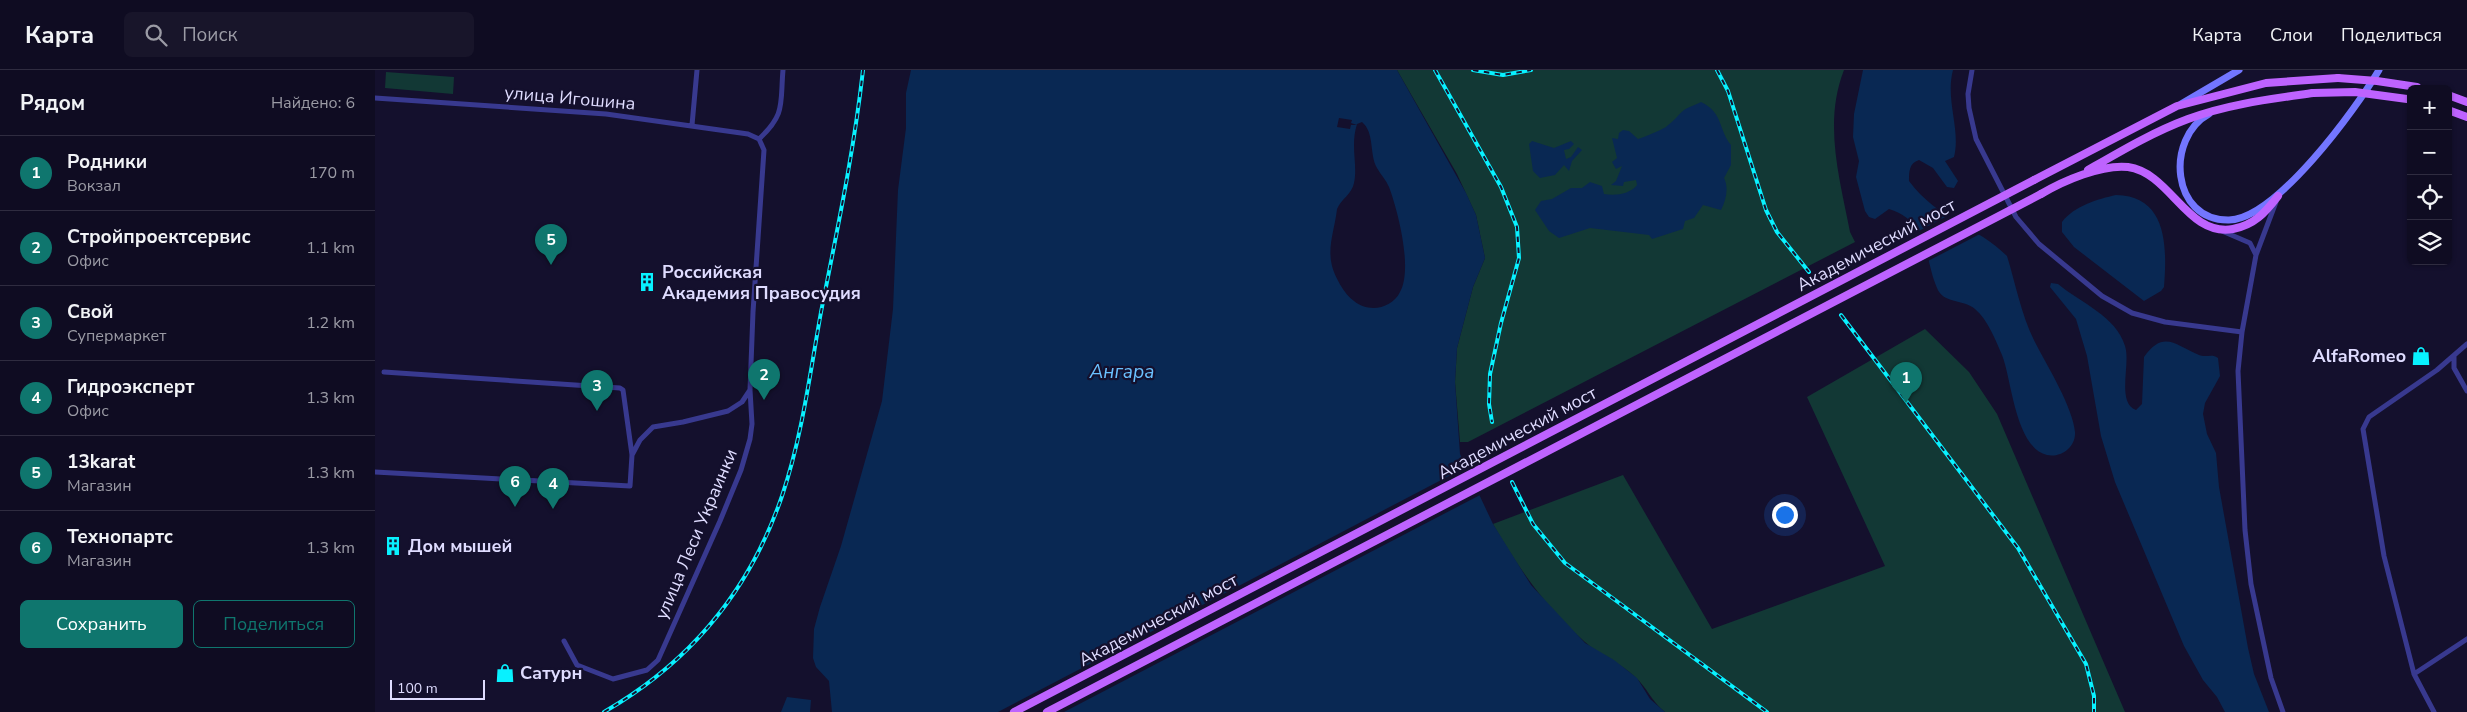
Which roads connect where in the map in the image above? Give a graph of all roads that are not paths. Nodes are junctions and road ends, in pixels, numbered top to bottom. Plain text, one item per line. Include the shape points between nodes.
1 (697, 70) edge
2 (783, 70) edge
3 (1972, 70) edge
4 (2239, 70) edge
5 (2379, 70) edge
6 (2407, 86) edge
7 (2452, 96) edge
8 (375, 98) edge
9 (2407, 100) edge
10 (2467, 102) edge
11 (2177, 106) junction
12 (2452, 111) edge
13 (2212, 113) junction
14 (2467, 116) edge
15 (692, 125) junction
16 (759, 139) junction
17 (2069, 180) junction
18 (2278, 196) junction
19 (2222, 231) junction
20 (2255, 254) junction
21 (2241, 332) junction
22 (2467, 344) edge
23 (2454, 356) junction
24 (384, 372) dead end
25 (750, 390) junction
26 (2467, 391) edge
27 (632, 455) junction
28 (375, 472) edge
29 (2467, 639) edge
30 (564, 641) dead end
31 (2415, 674) junction
32 (1014, 712) edge
33 (1047, 712) edge
34 (2283, 712) edge
35 (2434, 712) edge

1 - 15 street
2 - 16 street via 779,115
3 - 21 street via 1968,99 1976,139 2016,217 2039,244 2102,296 2132,313 2165,322
4 - 11 main road
5 - 18 main road via 2336,132
6 - 11 main road, Академический мост, bridge via 2338,78 2266,83
7 - 10 main road
8 - 15 street, улица Игошина via 580,112
9 - 13 main road, bridge via 2355,92 2313,93 2253,102
11 - 32 main road, Академический мост, bridge
12 - 14 main road
13 - 17 main road via 2187,119 2154,134
13 - 18 main road via 2194,126 2181,154 2181,182 2194,206 2213,218 2234,220 2253,214
15 - 16 street, улица Игошина via 755,135
16 - 25 street, улица Леси Украинки via 763,150
17 - 19 main road via 2115,166 2136,169 2153,178 2200,222
17 - 33 main road, Академический мост, bridge
18 - 19 main road via 2253,222
18 - 20 street
19 - 20 street via 2250,243
20 - 21 street
21 - 34 street via 2238,371 2245,530 2251,584 2271,678
22 - 23 street
23 - 26 street via 2454,368
23 - 31 street via 2369,417 2363,429 2384,556
24 - 27 street via 620,388 626,396
25 - 27 street via 743,402 729,411 653,427 640,440
25 - 30 street, улица Леси Украинки via 752,424 741,470 658,660 647,670 613,679 577,665
27 - 28 street via 630,486
29 - 31 street
31 - 35 street

